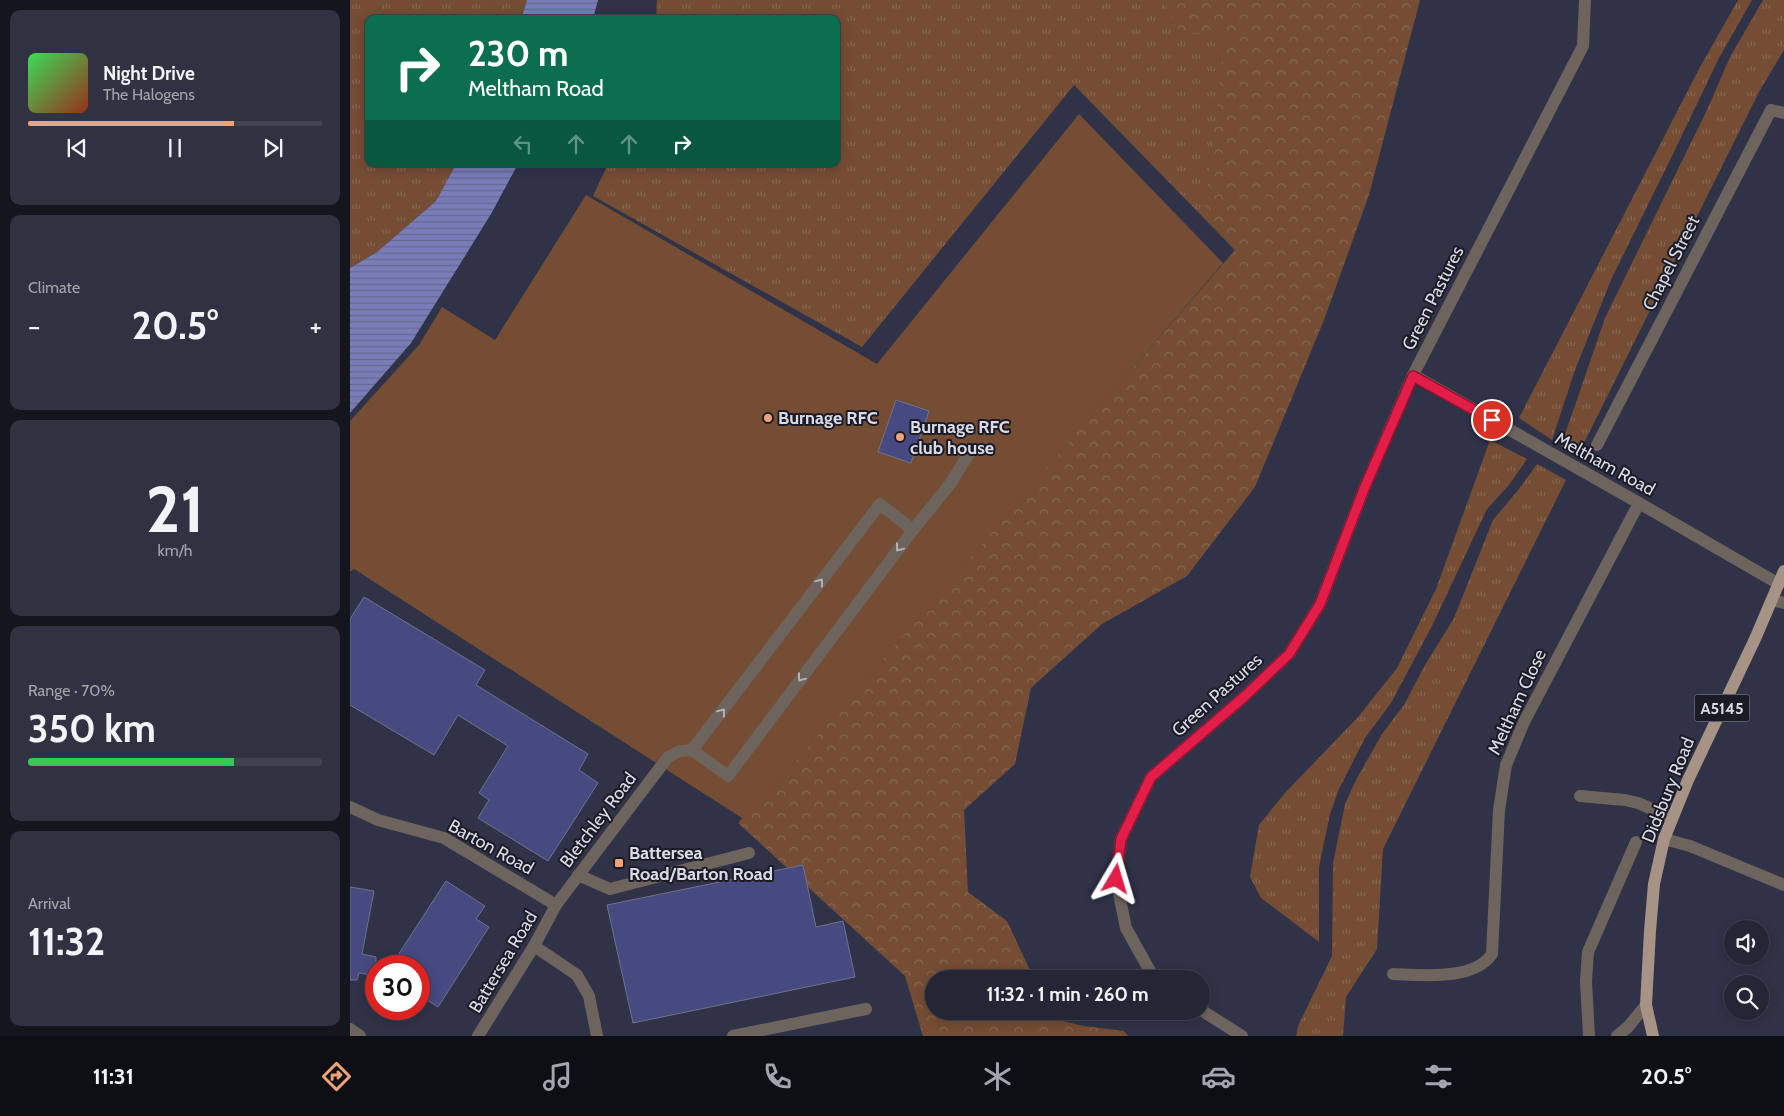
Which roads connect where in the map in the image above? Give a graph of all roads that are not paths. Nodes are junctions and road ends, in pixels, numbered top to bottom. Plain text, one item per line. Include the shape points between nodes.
1 (1585, 0) edge
2 (1784, 113) edge
3 (1413, 376) junction
4 (1597, 445) dead end
5 (968, 455) dead end
6 (1640, 503) junction
7 (913, 530) junction
8 (1784, 571) edge
9 (1779, 584) junction
10 (1778, 601) edge
11 (692, 750) junction
12 (1580, 796) dead end
13 (350, 807) edge
14 (1672, 818) junction
15 (1664, 839) junction
16 (1636, 842) dead end
17 (749, 853) dead end
18 (578, 875) junction
19 (1784, 885) edge
20 (556, 905) junction
21 (534, 946) junction
22 (1149, 970) edge
23 (1393, 974) dead end
24 (1646, 1005) junction
25 (866, 1009) dead end
26 (1210, 1016) edge
27 (350, 1029) edge
28 (360, 1036) edge
29 (478, 1036) edge
30 (597, 1036) edge
31 (732, 1036) edge
32 (1242, 1036) edge
33 (1589, 1036) edge
34 (1617, 1036) edge
35 (1653, 1036) edge

1 - 3 street, Green Pastures via 1583,46
2 - 4 street, Chapel Street via 1771,110
3 - 6 street, Meltham Road
3 - 22 street, Green Pastures via 1364,489 1320,604 1289,654 1151,777 1121,839 1116,879 1126,928
5 - 7 street via 950,484
6 - 9 street, Meltham Road
6 - 23 street, Meltham Close via 1528,713 1506,765 1499,810 1493,949 1488,959 1460,973
11 -> 7 street via 880,504
7 -> 11 street via 728,776
8 - 9 main road, Didsbury Road / A5145
9 - 10 main road, Didsbury Road / A5145
10 - 14 main road, Didsbury Road / A5145
11 - 18 street, Bletchley Road via 680,751 668,758
12 - 14 street via 1638,803
13 - 20 street, Barton Road via 378,820 444,838
14 - 15 main road, Didsbury Road / A5145
15 - 19 street via 1690,846
15 - 24 main road, Didsbury Road / A5145 via 1654,884
16 - 33 street via 1588,952
17 - 18 street via 610,889
18 - 20 street, Bletchley Road
20 - 21 street, Battersea Road
21 - 29 street, Battersea Road
21 - 30 street via 577,975 589,996
24 - 34 street via 1628,1028
24 - 35 main road, Didsbury Road / A5145
25 - 31 street
26 - 32 street
27 - 28 street

